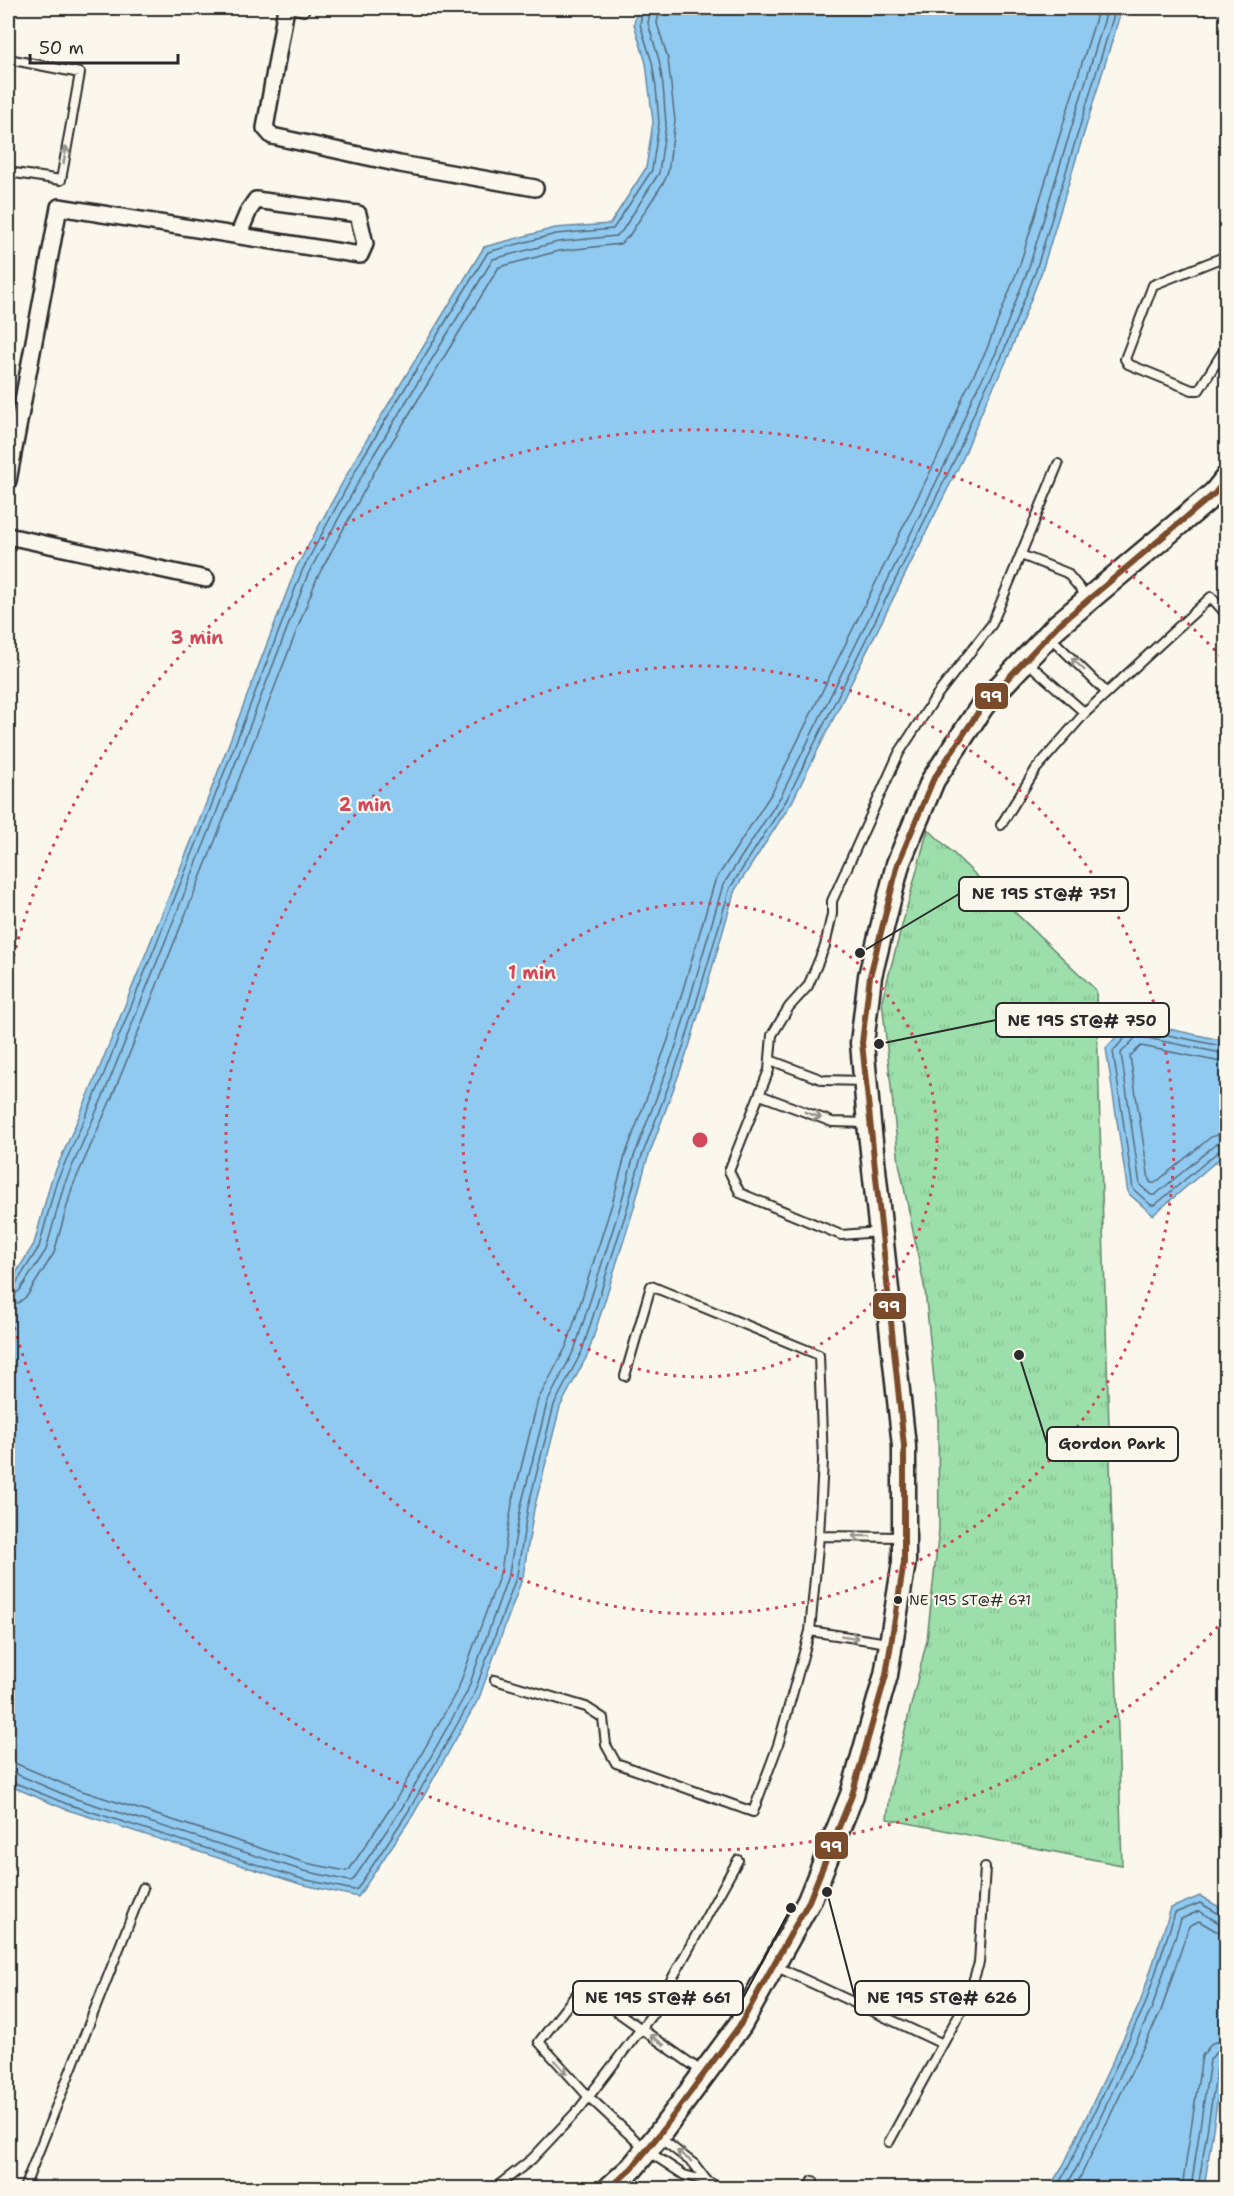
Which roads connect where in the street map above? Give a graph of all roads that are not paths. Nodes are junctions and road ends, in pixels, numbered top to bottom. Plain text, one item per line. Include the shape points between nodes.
1 (287, 8) edge
2 (305, 8) edge
3 (8, 59) edge
4 (8, 172) edge
5 (535, 188) dead end
6 (238, 236) junction
7 (1227, 256) edge
8 (1227, 347) edge
9 (10, 457) edge
10 (1058, 464) dead end
11 (1227, 479) edge
12 (8, 481) edge
13 (8, 536) edge
14 (1021, 555) junction
15 (207, 579) dead end
16 (1089, 599) junction
17 (1227, 614) edge
18 (1048, 635) junction
19 (1025, 660) junction
20 (1107, 693) junction
21 (1085, 712) junction
22 (1001, 825) dead end
23 (770, 1060) junction
24 (865, 1081) junction
25 (760, 1095) junction
26 (868, 1123) junction
27 (881, 1232) junction
28 (625, 1376) dead end
29 (819, 1536) junction
30 (904, 1537) junction
31 (810, 1630) junction
32 (891, 1644) junction
33 (495, 1680) dead end
34 (738, 1860) dead end
35 (985, 1868) dead end
36 (143, 1888) dead end
37 (774, 1966) junction
38 (641, 2028) junction
39 (943, 2044) junction
40 (704, 2073) junction
41 (588, 2096) junction
42 (889, 2142) dead end
43 (652, 2143) junction
44 (707, 2181) junction
45 (813, 2181) dead end
46 (24, 2188) edge
47 (495, 2188) edge
48 (610, 2188) edge
49 (719, 2188) edge
50 (807, 2188) edge

1 - 2 lane
1 - 5 street via 265,128 272,136
4 -> 3 lane via 60,180 80,73
6 - 6 street via 360,255 365,244 358,214 256,200
6 - 9 street via 59,207
7 - 8 lane via 1153,285 1125,359 1128,364 1199,390
9 - 12 street
10 - 14 lane
11 - 16 street
13 - 15 street
14 - 16 lane via 1067,573
14 - 23 lane via 992,624 937,695 899,753 832,901 825,946 808,986 772,1035
16 - 18 street
17 - 20 lane via 1211,597
18 - 19 street
20 -> 18 lane
19 - 21 lane
19 - 24 street via 982,705 933,780 898,864 870,976 862,1043
20 - 21 lane
21 - 22 lane via 1036,769
23 - 24 lane via 823,1080
23 - 25 lane
24 - 26 street
25 -> 26 lane via 832,1122
25 - 27 lane via 729,1171 740,1193 842,1234
26 - 27 street
27 - 30 street via 904,1446
28 - 29 lane via 651,1286 819,1355 823,1461
30 -> 29 lane
29 - 31 lane
30 - 32 street via 904,1562
31 -> 32 lane
31 - 33 lane via 778,1745 753,1812 616,1762 606,1745 603,1718 586,1707
32 - 37 street via 852,1795 809,1901
34 - 38 lane
35 - 39 lane via 979,1963 967,2000
36 - 46 lane
37 - 39 lane
37 - 40 street via 740,2025
40 -> 38 lane
38 - 41 lane
38 -> 41 lane via 582,1987 539,2042
39 - 42 lane
40 - 43 street
41 - 43 lane
41 - 47 lane via 532,2159
44 -> 43 lane via 694,2164
43 - 44 lane via 684,2175
43 - 48 street
44 - 49 lane
45 - 50 lane

